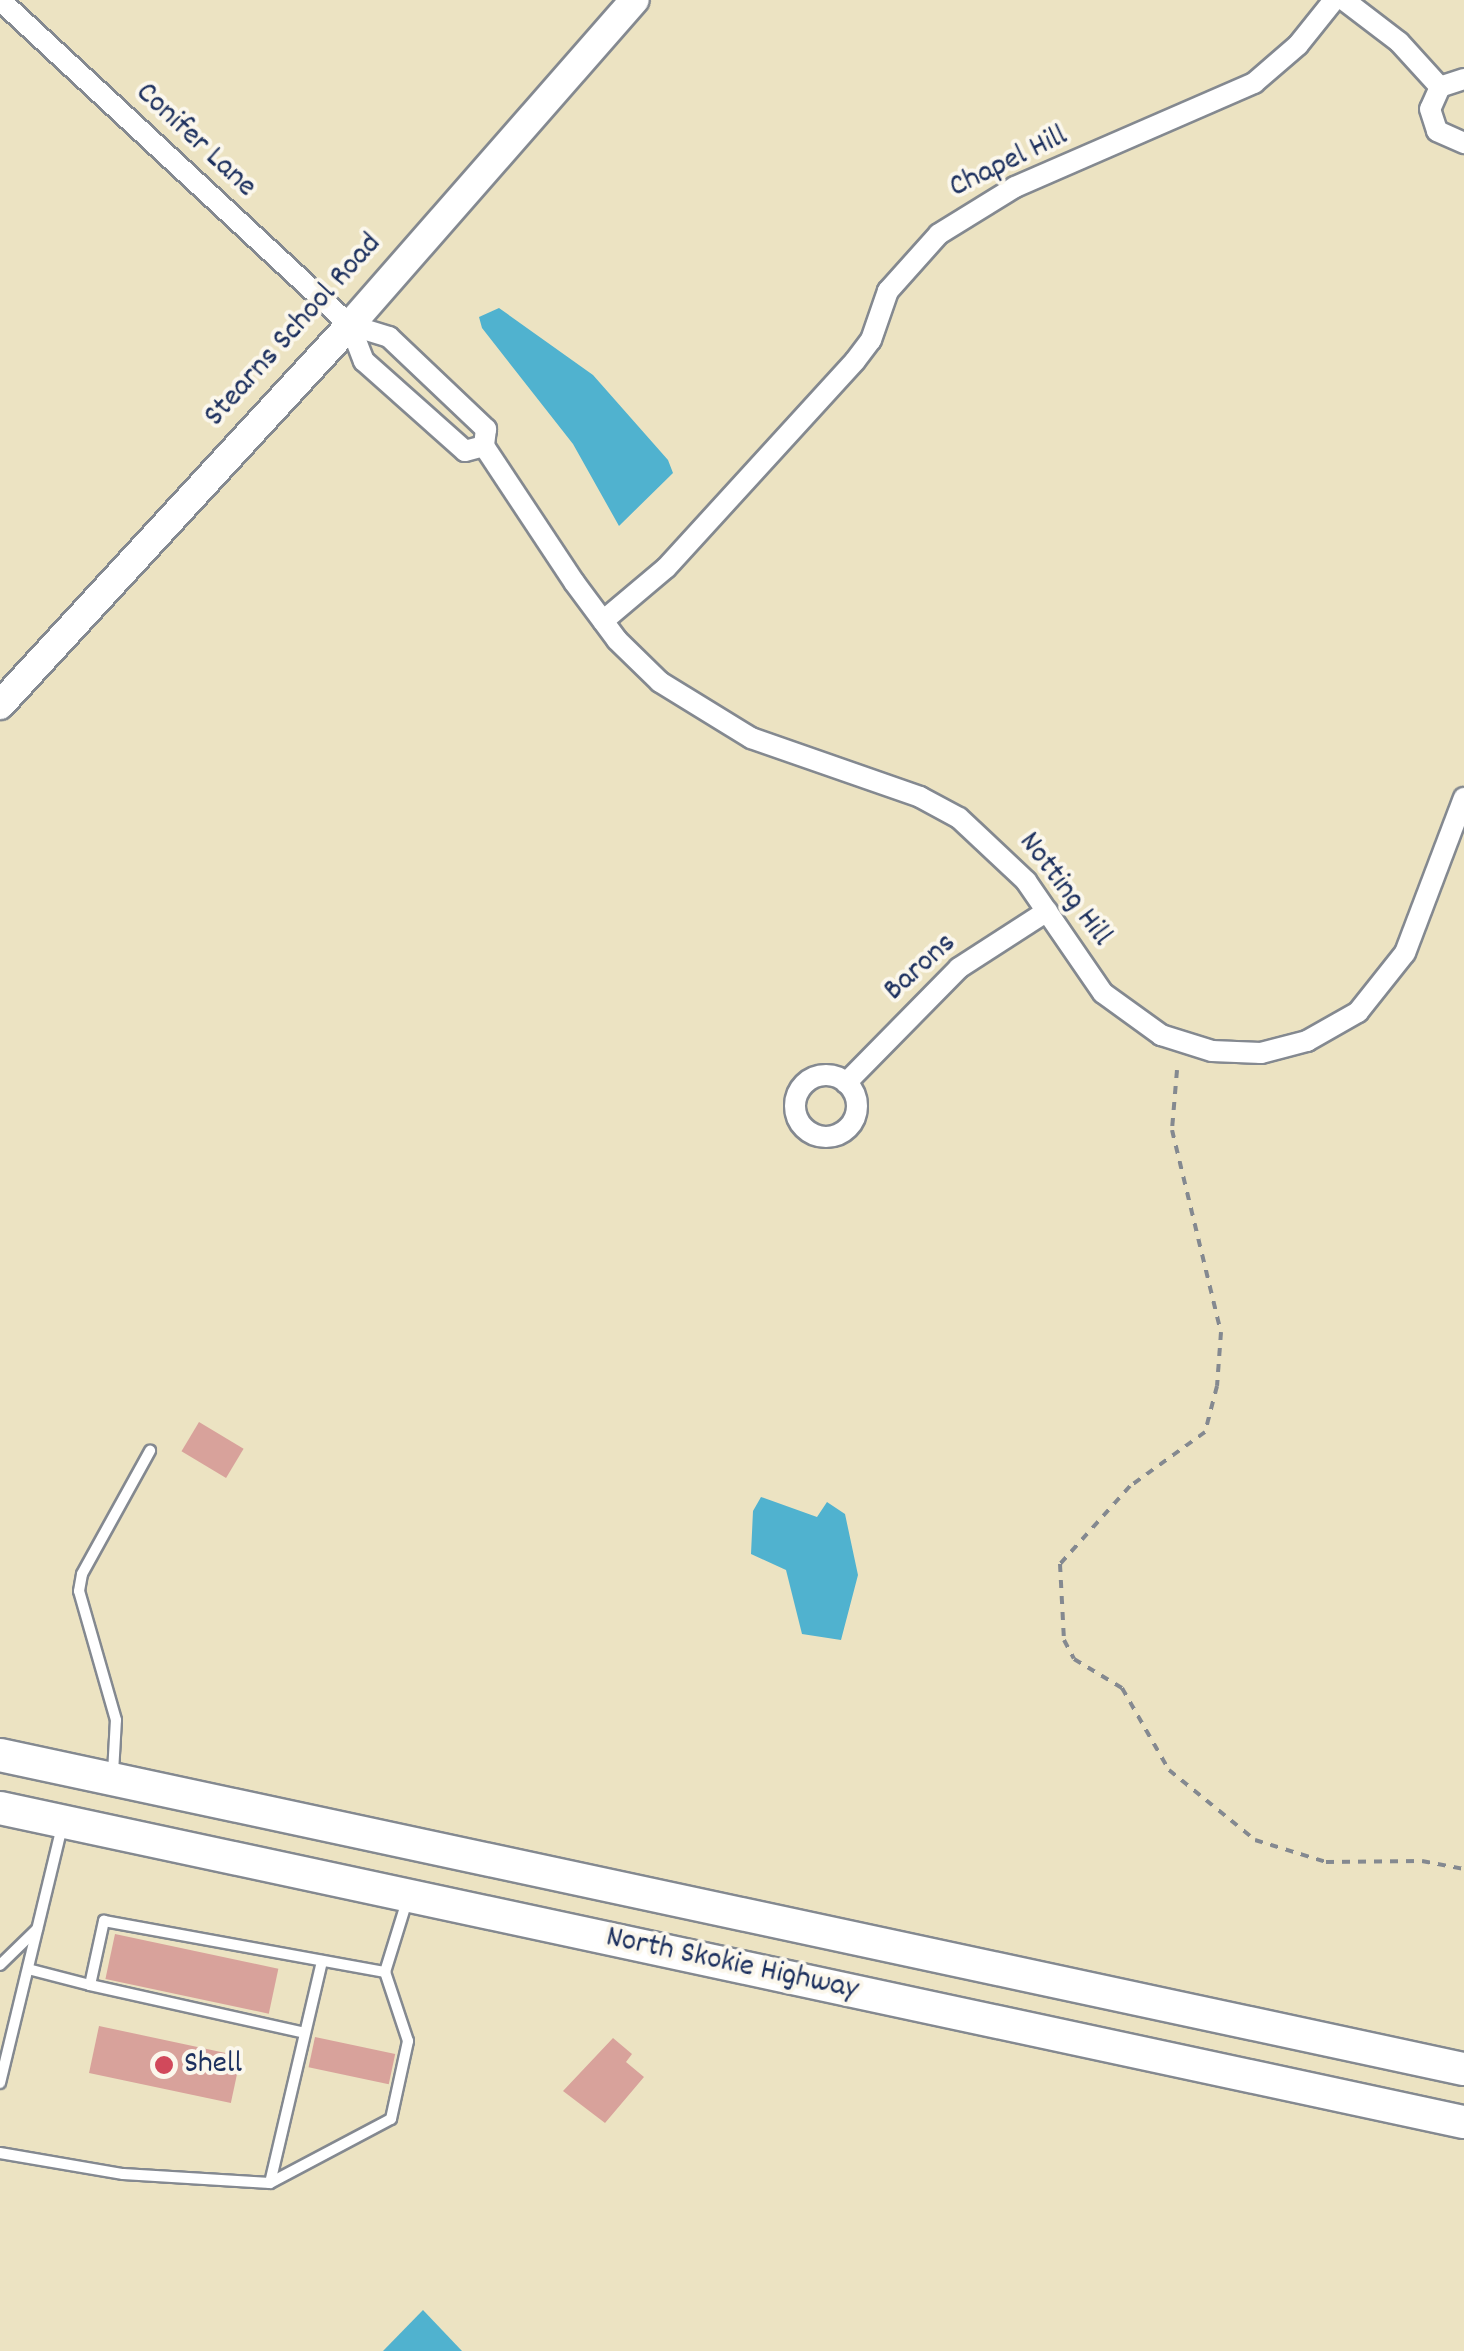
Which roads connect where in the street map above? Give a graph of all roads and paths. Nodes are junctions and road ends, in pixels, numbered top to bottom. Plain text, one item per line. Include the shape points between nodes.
1 (0, 0) edge
2 (634, 0) edge
3 (1334, 0) edge
4 (1344, 0) edge
5 (1464, 79) edge
6 (1440, 87) junction
7 (1464, 143) edge
8 (350, 326) junction
9 (484, 446) junction
10 (603, 621) junction
11 (0, 705) edge
12 (1464, 798) edge
13 (1047, 910) junction
14 (1177, 1070) dead end
15 (846, 1083) dead end
16 (150, 1451) dead end
17 (0, 1754) edge
18 (112, 1779) junction
19 (0, 1808) edge
20 (63, 1821) junction
21 (1464, 1869) edge
22 (409, 1896) junction
23 (38, 1928) junction
24 (322, 1961) junction
25 (0, 1965) edge
26 (28, 1968) junction
27 (385, 1972) junction
28 (90, 1985) junction
29 (305, 2033) junction
30 (1464, 2069) edge
31 (0, 2083) edge
32 (1464, 2122) edge
33 (0, 2153) edge
34 (270, 2183) junction

1 - 8 street, Conifer Lane
2 - 8 main road, Stearns School Road
3 - 10 street, Chapel Hill via 1298,46 1254,82 1015,187 939,234 888,292 855,361 666,568
4 - 6 street via 1399,42
5 - 6 street
6 - 7 street via 1430,109 1433,125 1443,137
8 - 9 street, Notting Hill via 389,337 486,429
8 - 9 street via 364,361 464,451
8 - 11 main road, Stearns School Road
9 - 10 street, Notting Hill
10 - 13 street, Notting Hill via 660,682 724,726 920,797 959,818 1006,857
12 - 13 street, Notting Hill via 1392,974 1358,1012 1283,1048 1212,1052 1140,1024 1104,993
13 - 15 street, Barons via 959,968
14 - 21 path via 1172,1130 1221,1332 1216,1386 1205,1432 1130,1486 1060,1564 1064,1640 1074,1659 1122,1688 1169,1770 1254,1840 1326,1862 1422,1861
16 - 18 lane via 79,1591 116,1720
17 - 18 highway, North Skokie Highway
18 - 30 highway, North Skokie Highway
19 - 20 highway, North Skokie Highway
20 - 22 highway, North Skokie Highway
20 - 23 lane
22 - 27 lane
22 - 32 highway, North Skokie Highway
23 - 25 lane
23 - 26 lane
24 - 27 lane
24 - 28 lane via 104,1921
24 - 29 lane
26 - 28 lane
26 - 31 lane
27 - 34 lane via 408,2041 391,2118
28 - 29 lane
29 - 34 lane
33 - 34 lane via 122,2174

